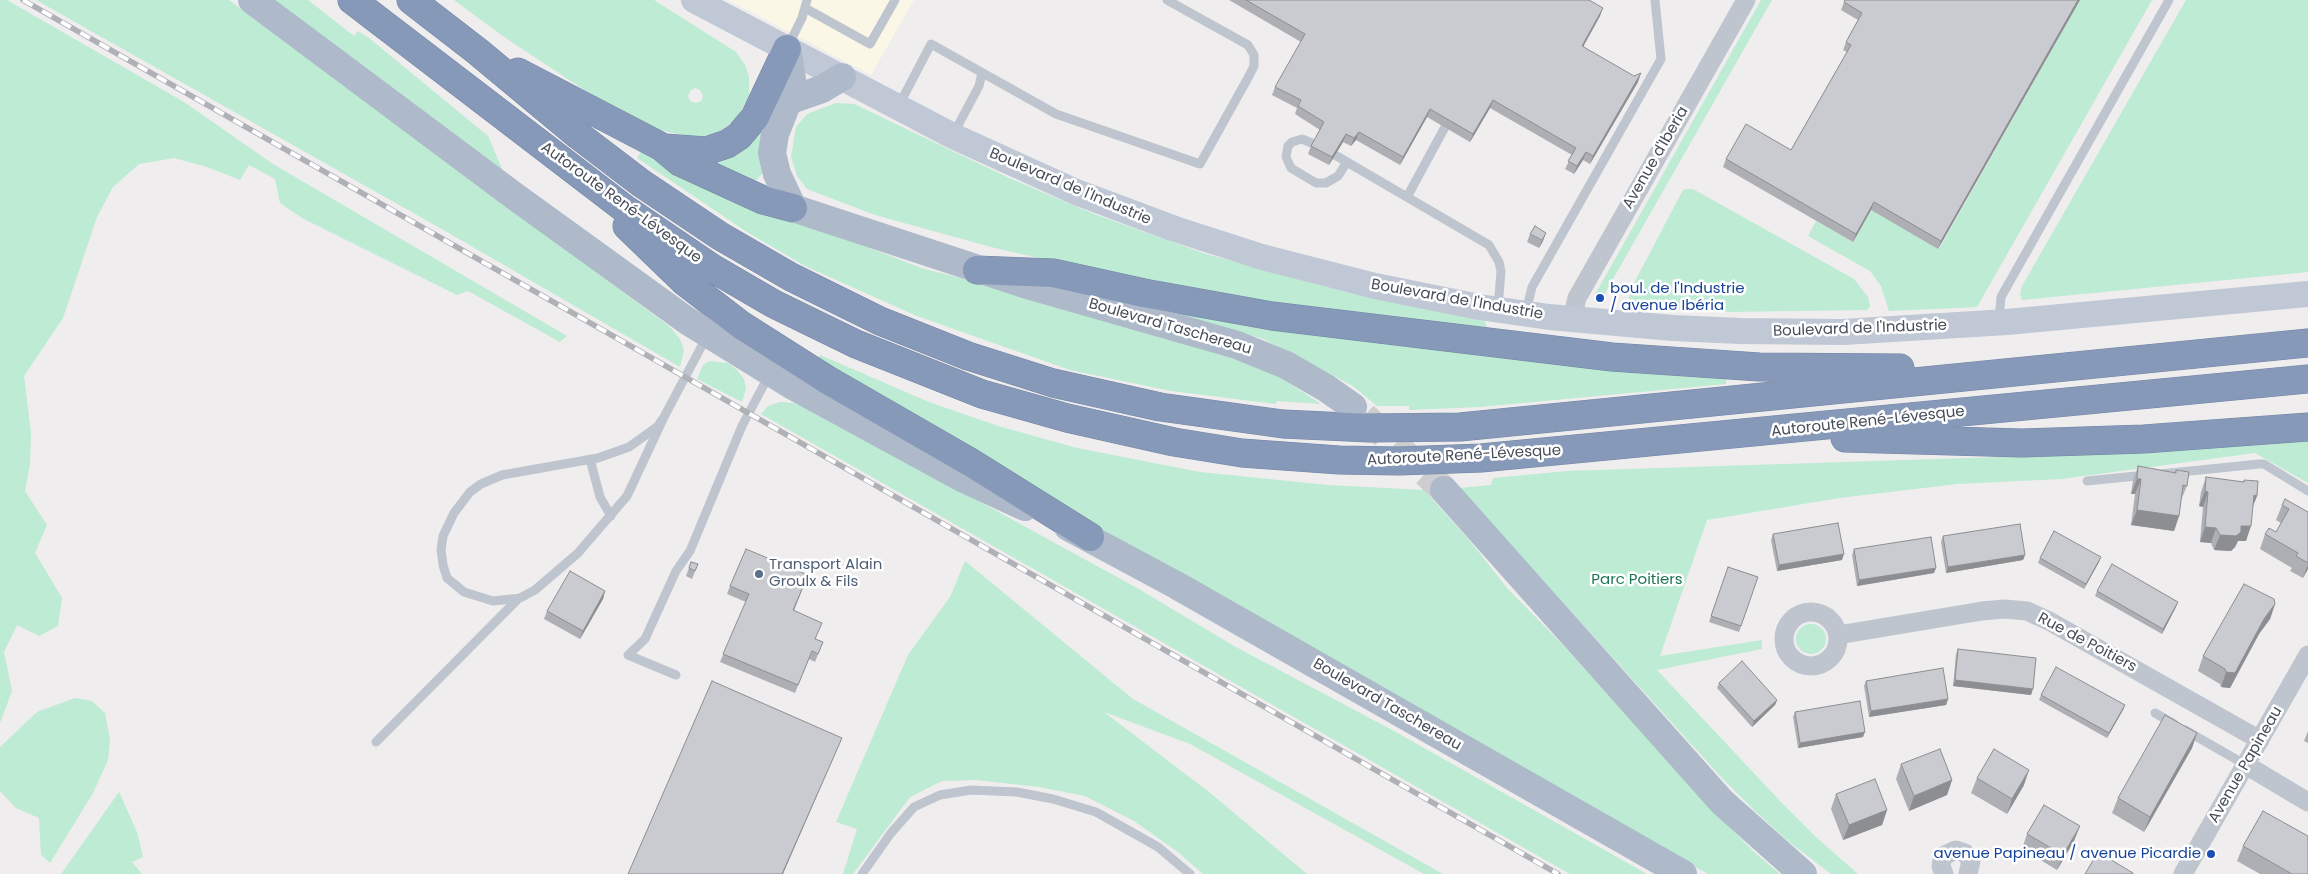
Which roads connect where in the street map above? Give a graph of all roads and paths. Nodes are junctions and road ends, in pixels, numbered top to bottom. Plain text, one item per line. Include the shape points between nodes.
1 (252, 0) edge
2 (411, 0) edge
3 (694, 0) edge
4 (895, 0) edge
5 (1167, 0) edge
6 (1655, 0) edge
7 (1746, 0) edge
8 (2169, 0) edge
9 (352, 1) edge
10 (806, 4) edge
11 (787, 49) junction
12 (477, 51) junction
13 (982, 73) junction
14 (842, 77) junction
15 (788, 102) junction
16 (898, 107) junction
17 (1445, 127) edge
18 (953, 136) junction
19 (1314, 144) edge
20 (662, 147) junction
21 (554, 156) junction
22 (1335, 156) edge
23 (1347, 162) junction
24 (1407, 197) junction
25 (794, 208) junction
26 (977, 270) junction
27 (2308, 294) edge
28 (1498, 310) junction
29 (1526, 314) junction
30 (1572, 319) junction
31 (1999, 323) junction
32 (708, 334) junction
33 (2308, 343) edge
34 (2031, 369) junction
35 (770, 373) junction
36 (2308, 379) edge
37 (1353, 407) tunnel mouth
38 (664, 417) junction
39 (2308, 427) edge
40 (1741, 435) junction
41 (590, 460) junction
42 (2087, 481) dead end
43 (1444, 490) tunnel mouth
44 (2308, 491) edge
45 (611, 516) junction
46 (1090, 537) junction
47 (520, 598) junction
48 (1838, 635) dead end
49 (2308, 655) edge
50 (676, 675) dead end
51 (2155, 713) dead end
52 (2260, 740) junction
53 (376, 742) dead end
54 (2246, 765) junction
55 (2308, 802) edge
56 (862, 874) edge
57 (1190, 874) edge
58 (1683, 874) edge
59 (1803, 874) edge
60 (1944, 874) edge
61 (1968, 874) edge
62 (2183, 874) edge

1 - 32 main road, Boulevard Taschereau via 505,189
2 - 12 highway, Autoroute René-Lévesque
3 - 11 street, Boulevard de l'Industrie
4 - 10 lane via 870,44
5 - 13 lane via 1248,45 1254,55 1254,66 1200,164 1056,114
6 - 29 lane via 1661,60 1530,291
7 - 30 street, Avenue d'Iberia via 1580,293
8 - 31 lane via 2001,297
9 - 21 highway, Autoroute René-Lévesque
10 - 11 lane
11 - 14 street, Boulevard de l'Industrie
11 - 15 main road via 792,79
11 - 20 highway via 755,117 739,136 706,151
12 - 20 highway
12 - 34 highway, Autoroute René-Lévesque via 641,183 714,232 791,277 880,321 946,348 1036,378 1134,402 1215,417 1283,424 1428,428 1534,421
13 - 16 lane via 931,44
13 - 18 lane via 979,86
14 - 15 main road
14 - 16 street, Boulevard de l'Industrie
15 - 25 main road via 775,134 772,153 776,174
16 - 18 street, Boulevard de l'Industrie
17 - 24 lane
18 - 28 street, Boulevard de l'Industrie via 1076,192 1226,246 1375,286
19 - 23 lane via 1302,139 1288,146 1286,157 1291,168 1316,183 1326,184 1338,176
20 - 25 highway via 680,162 763,200
21 - 40 highway, Autoroute René-Lévesque via 712,268 774,304 848,340 982,394 1128,433 1242,453 1399,461 1516,455
21 - 46 highway via 668,266 720,310 826,379 970,462
22 - 23 lane
23 - 24 lane
24 - 28 lane via 1489,245 1501,271
25 - 26 main road, Boulevard Taschereau
26 - 34 highway via 1054,273 1263,315 1612,357 1760,368
26 - 37 main road, Boulevard Taschereau via 1245,348 1294,370
27 - 31 street, Boulevard de l'Industrie
28 - 29 street, Boulevard de l'Industrie
29 - 30 street, Boulevard de l'Industrie
30 - 31 street, Boulevard de l'Industrie via 1771,332 1859,332
32 - 35 main road, Boulevard Taschereau
32 - 38 lane
33 - 34 highway, Autoroute René-Lévesque
35 - 46 main road, Boulevard Taschereau via 962,478
35 - 50 lane via 742,426 690,551 676,571 645,639 628,655
36 - 40 highway, Autoroute René-Lévesque
38 - 41 lane via 657,427 629,447
38 - 45 lane via 627,496
39 - 40 highway via 2022,444
41 - 45 lane via 600,497
41 - 47 lane via 502,475 481,484 470,492 447,526 441,548 443,566 447,578 454,585 493,601
42 - 44 lane via 2264,464
43 - 59 main road via 1722,802
45 - 47 lane via 558,573
46 - 58 main road, Boulevard Taschereau
47 - 53 lane
48 - 52 street, Rue de Poitiers via 1982,611 2005,609 2027,612 2049,621
49 - 52 street, Avenue Papineau
51 - 54 lane
52 - 54 street, Avenue Papineau
54 - 55 street
54 - 62 street, Avenue Papineau
56 - 57 lane via 914,807 940,795 971,790 1017,792 1096,812 1158,847
60 - 61 street via 1941,866 1944,856 1956,850 1965,853 1971,861

